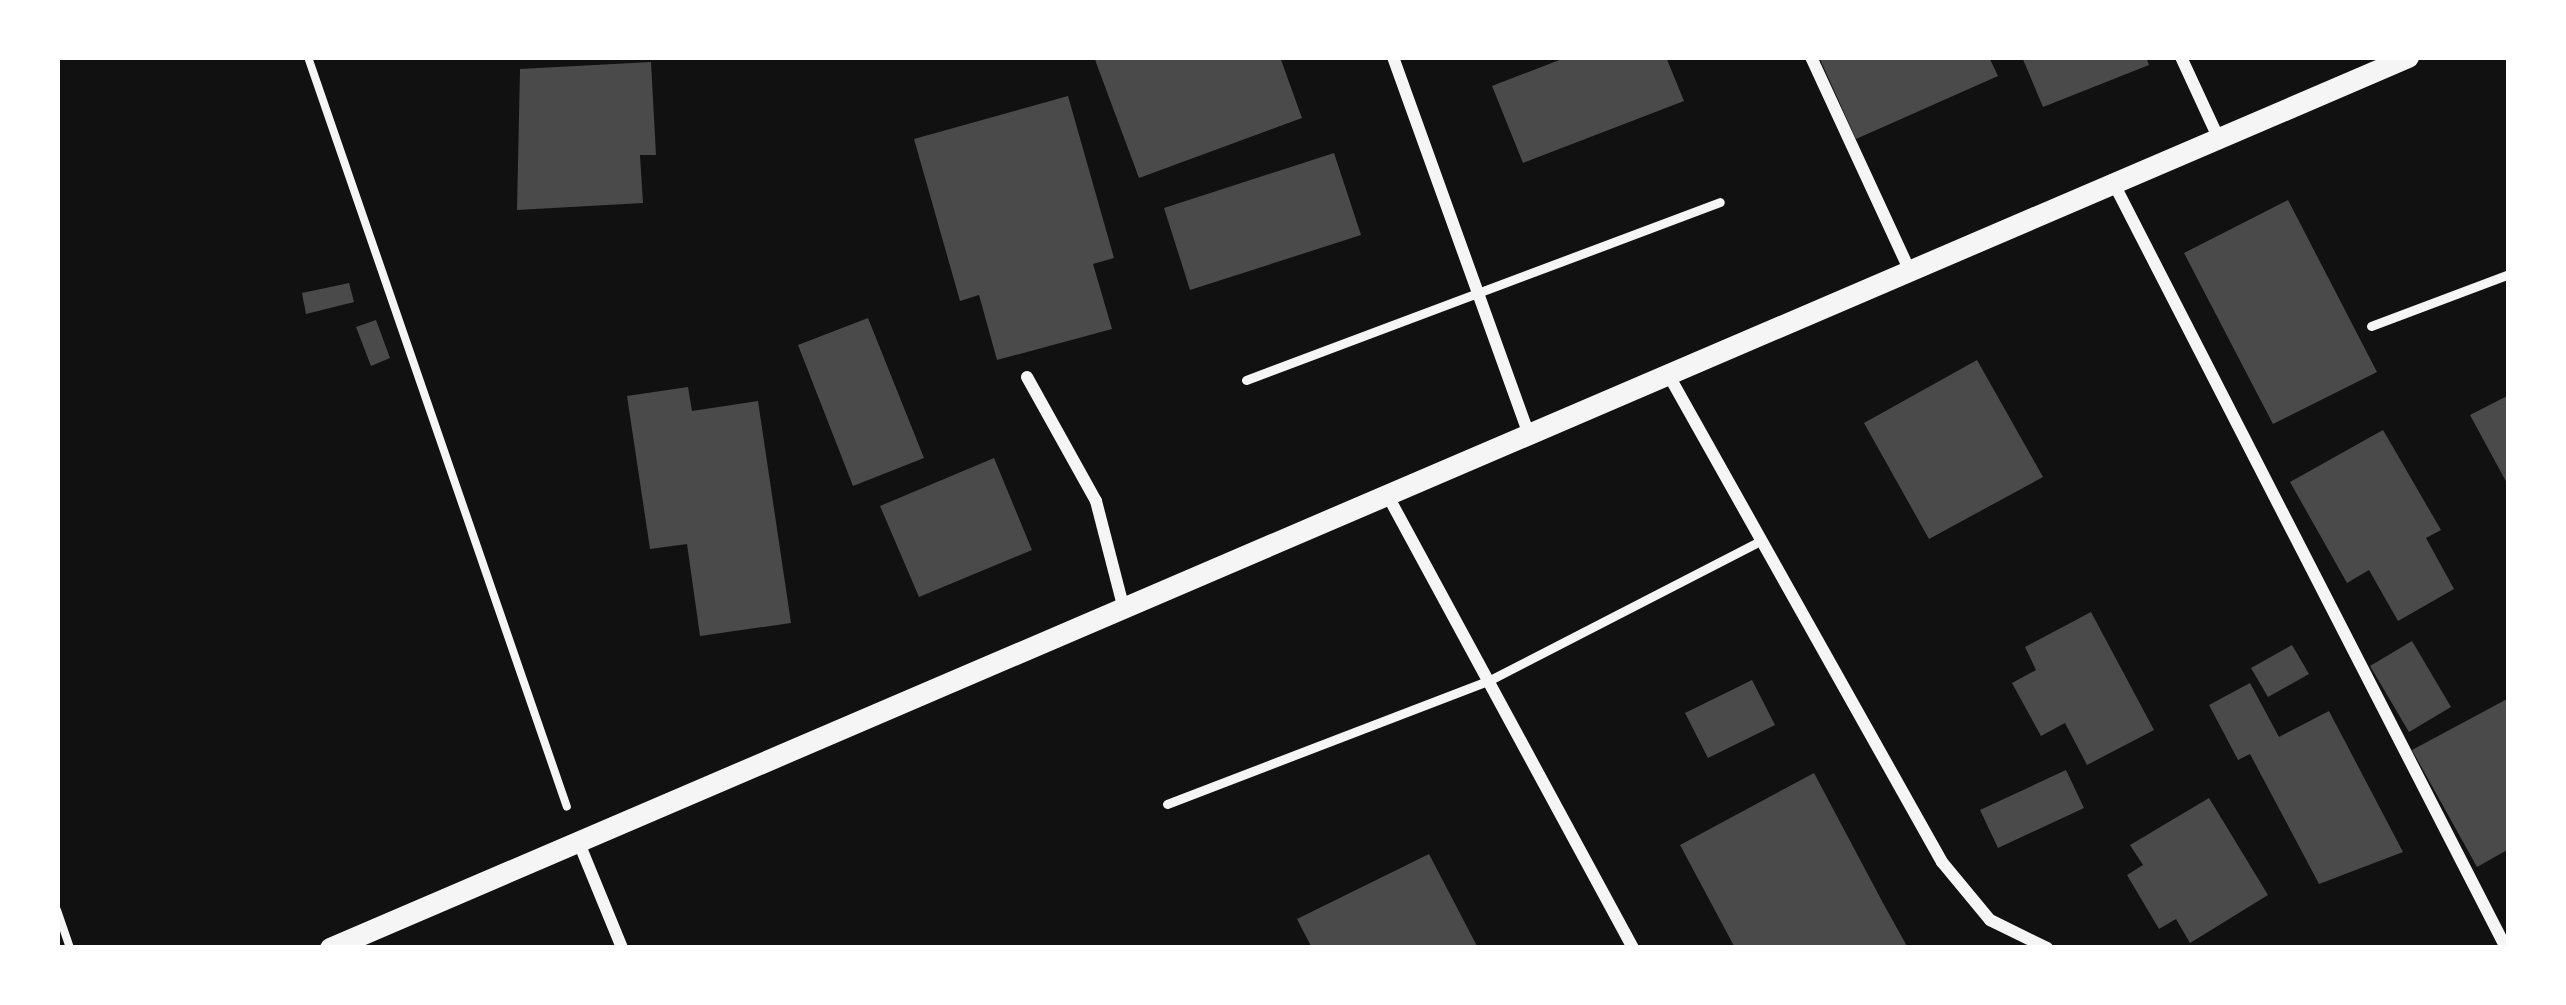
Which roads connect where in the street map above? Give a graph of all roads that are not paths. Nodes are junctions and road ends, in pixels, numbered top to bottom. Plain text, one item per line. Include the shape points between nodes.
1 (1393, 57) edge
2 (1811, 57) edge
3 (2181, 57) edge
4 (2408, 57) edge
5 (2218, 137) junction
6 (2112, 179) junction
7 (1720, 202) dead end
8 (1908, 267) junction
9 (2509, 274) edge
10 (1480, 298) junction
11 (2371, 326) dead end
12 (1668, 373) junction
13 (1027, 377) dead end
14 (1246, 380) dead end
15 (1529, 434) junction
16 (1389, 498) junction
17 (1755, 544) junction
18 (1124, 610) junction
19 (1488, 681) junction
20 (1167, 804) dead end
21 (579, 843) junction
22 (330, 948) edge
23 (622, 948) edge
24 (1633, 948) edge
25 (2048, 948) edge
26 (2506, 948) edge

1 - 10 street
2 - 8 street
3 - 5 street
4 - 5 street
5 - 6 street
6 - 8 street
6 - 26 street
7 - 10 lane
8 - 12 street
9 - 11 lane
10 - 14 lane
10 - 15 street
12 - 15 street
12 - 17 street
13 - 18 street via 1096,501
15 - 16 street
16 - 18 street
16 - 19 street
17 - 19 lane
17 - 25 street via 1967,900
18 - 21 street
19 - 20 lane
19 - 24 street
21 - 22 street
21 - 23 street

